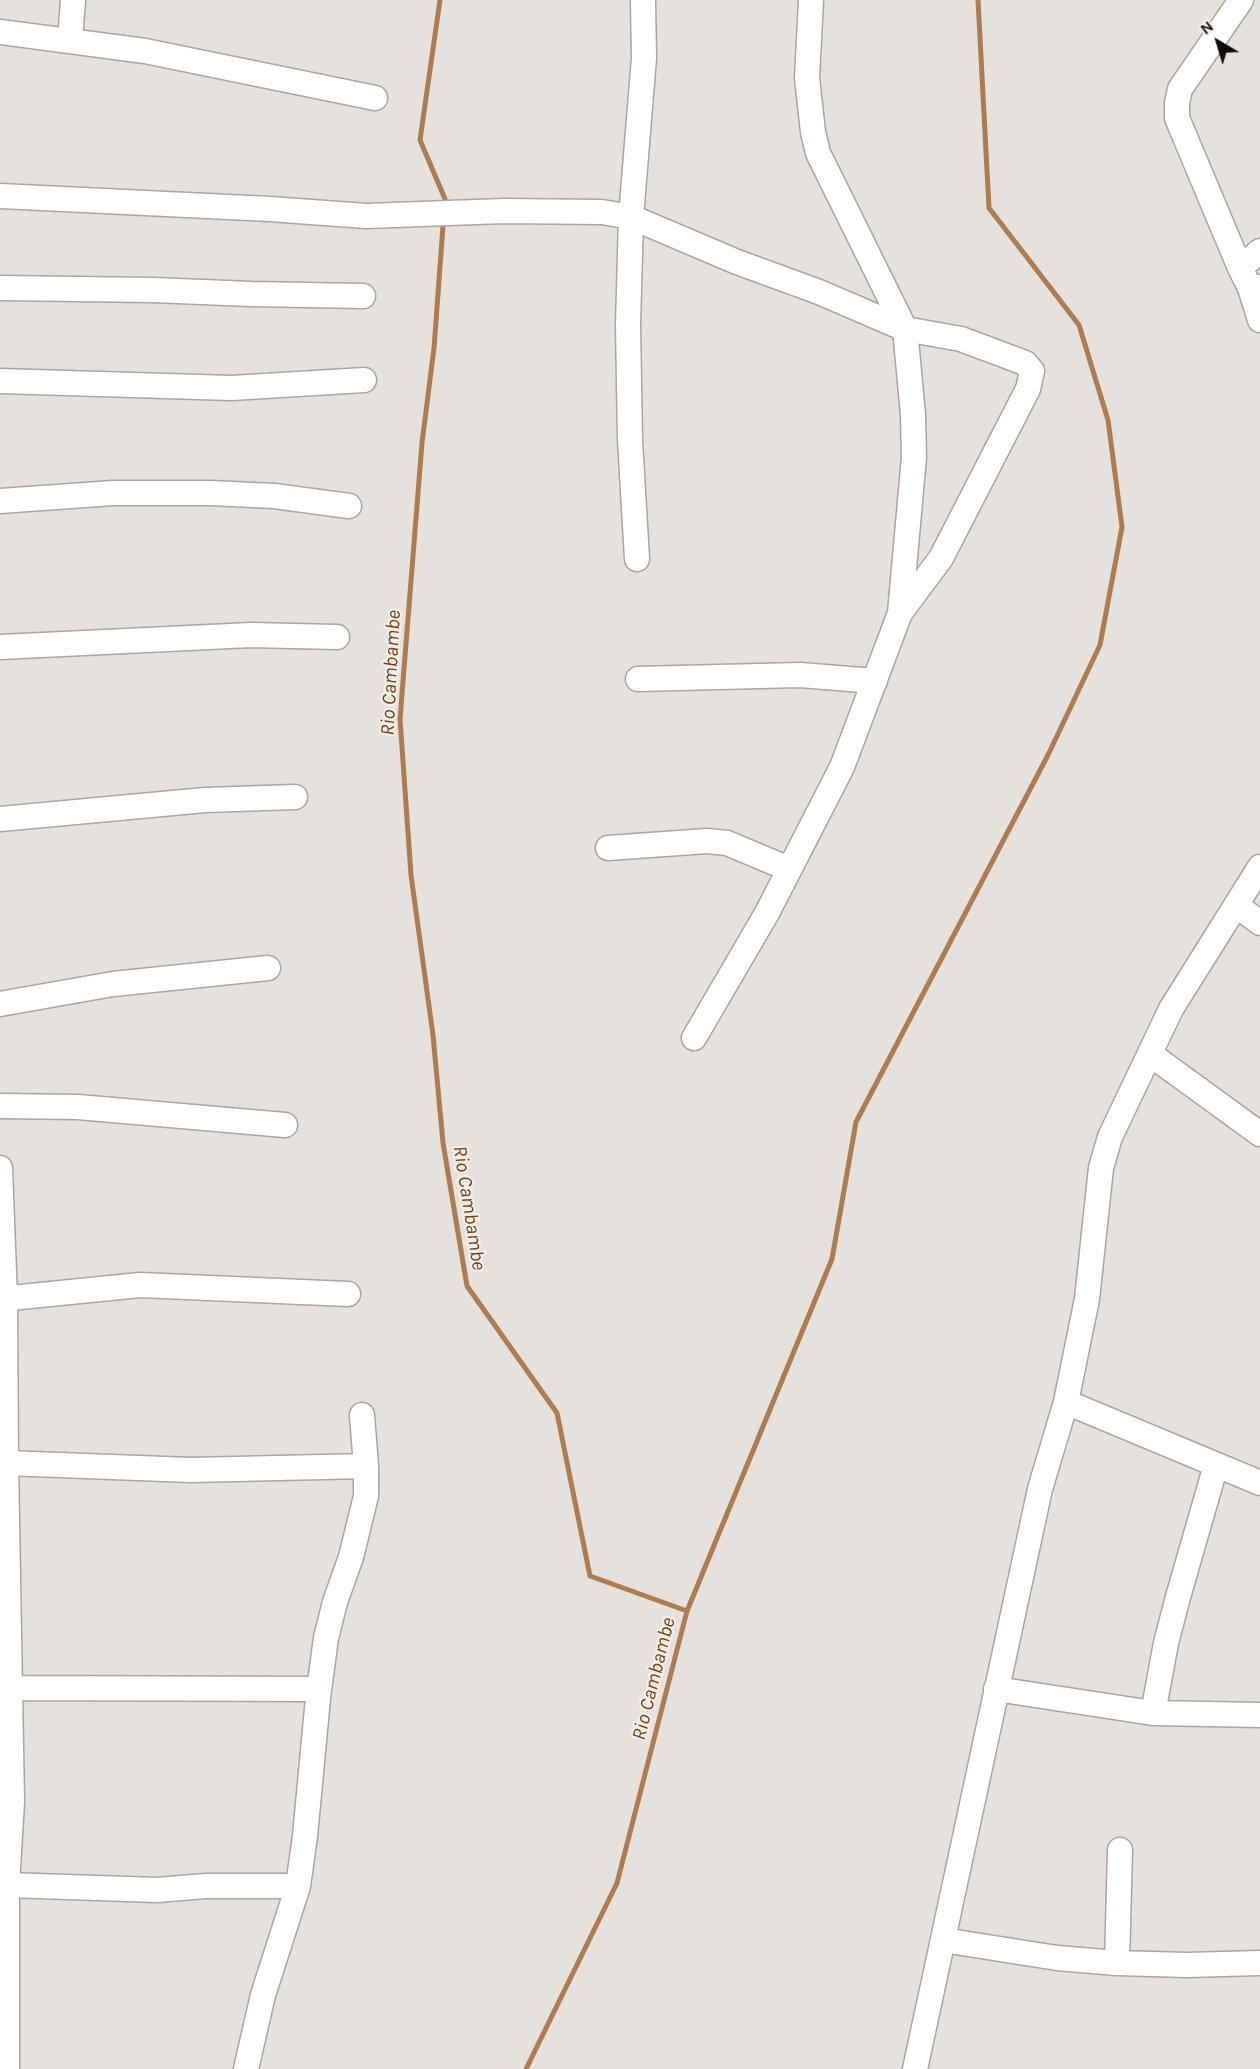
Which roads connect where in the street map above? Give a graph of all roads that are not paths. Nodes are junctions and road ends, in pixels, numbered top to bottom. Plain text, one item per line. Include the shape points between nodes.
1 (73, 0) edge
2 (643, 0) edge
3 (811, 0) edge
4 (1240, 0) edge
5 (0, 32) edge
6 (70, 40) junction
7 (375, 98) dead end
8 (0, 196) edge
9 (631, 217) junction
10 (1260, 251) edge
11 (1250, 281) edge
12 (0, 288) edge
13 (363, 296) dead end
14 (1260, 320) edge
15 (905, 328) junction
16 (364, 380) dead end
17 (0, 381) edge
18 (0, 501) edge
19 (349, 506) dead end
20 (637, 559) dead end
21 (900, 613) junction
22 (337, 637) dead end
23 (0, 647) edge
24 (638, 679) dead end
25 (875, 681) junction
26 (295, 797) dead end
27 (0, 819) edge
28 (608, 848) dead end
29 (1260, 867) edge
30 (789, 869) junction
31 (1236, 905) junction
32 (1260, 923) edge
33 (268, 968) dead end
34 (0, 1004) edge
35 (694, 1038) dead end
36 (1150, 1054) junction
37 (0, 1106) edge
38 (285, 1125) dead end
39 (1260, 1134) edge
40 (0, 1168) edge
41 (348, 1294) dead end
42 (3, 1299) edge
43 (1066, 1402) junction
44 (362, 1415) dead end
45 (6, 1463) junction
46 (1216, 1465) junction
47 (366, 1466) junction
48 (1260, 1483) edge
49 (9, 1688) junction
50 (319, 1689) junction
51 (996, 1689) junction
52 (1153, 1713) junction
53 (1260, 1715) edge
54 (1120, 1850) dead end
55 (5, 1872) edge
56 (298, 1886) junction
57 (943, 1940) junction
58 (1117, 1963) junction
59 (1260, 1963) edge
60 (7, 2069) edge
61 (246, 2069) edge
62 (915, 2069) edge

1 - 6 street
2 - 9 street via 644,57
3 - 15 street via 807,78 818,153
4 - 11 street via 1180,89 1177,118
5 - 6 street
6 - 7 street via 145,51
8 - 9 street via 366,216 504,211 602,212
9 - 15 street
9 - 20 street via 629,406
10 - 11 street
11 - 14 street
12 - 13 street
15 - 21 street via 914,457
15 - 21 street via 961,339 1025,363 1032,371 1028,389 941,558
16 - 17 street via 232,387
18 - 19 street via 112,493 211,493
21 - 25 street
22 - 23 street via 251,634
24 - 25 street via 800,675
25 - 30 street via 842,767
26 - 27 street via 205,800
28 - 30 street via 727,843
29 - 31 street
30 - 35 street
31 - 32 street
31 - 36 street via 1171,1009
33 - 34 street via 113,984
36 - 39 street
36 - 43 street via 1110,1137 1101,1168 1088,1299
37 - 38 street via 78,1107
40 - 42 street
41 - 42 street via 140,1285
42 - 45 street
43 - 46 street
43 - 51 street via 1040,1489
44 - 47 street
45 - 47 street via 191,1470
45 - 49 street
46 - 48 street
46 - 52 street via 1166,1643
47 - 50 street via 362,1519 334,1602
49 - 50 street
49 - 55 street via 12,1802
50 - 56 street
51 - 52 street
51 - 57 street
52 - 53 street
54 - 58 street
55 - 56 street via 157,1890
55 - 60 street
56 - 61 street via 263,1995
57 - 58 street
57 - 62 street
58 - 59 street

